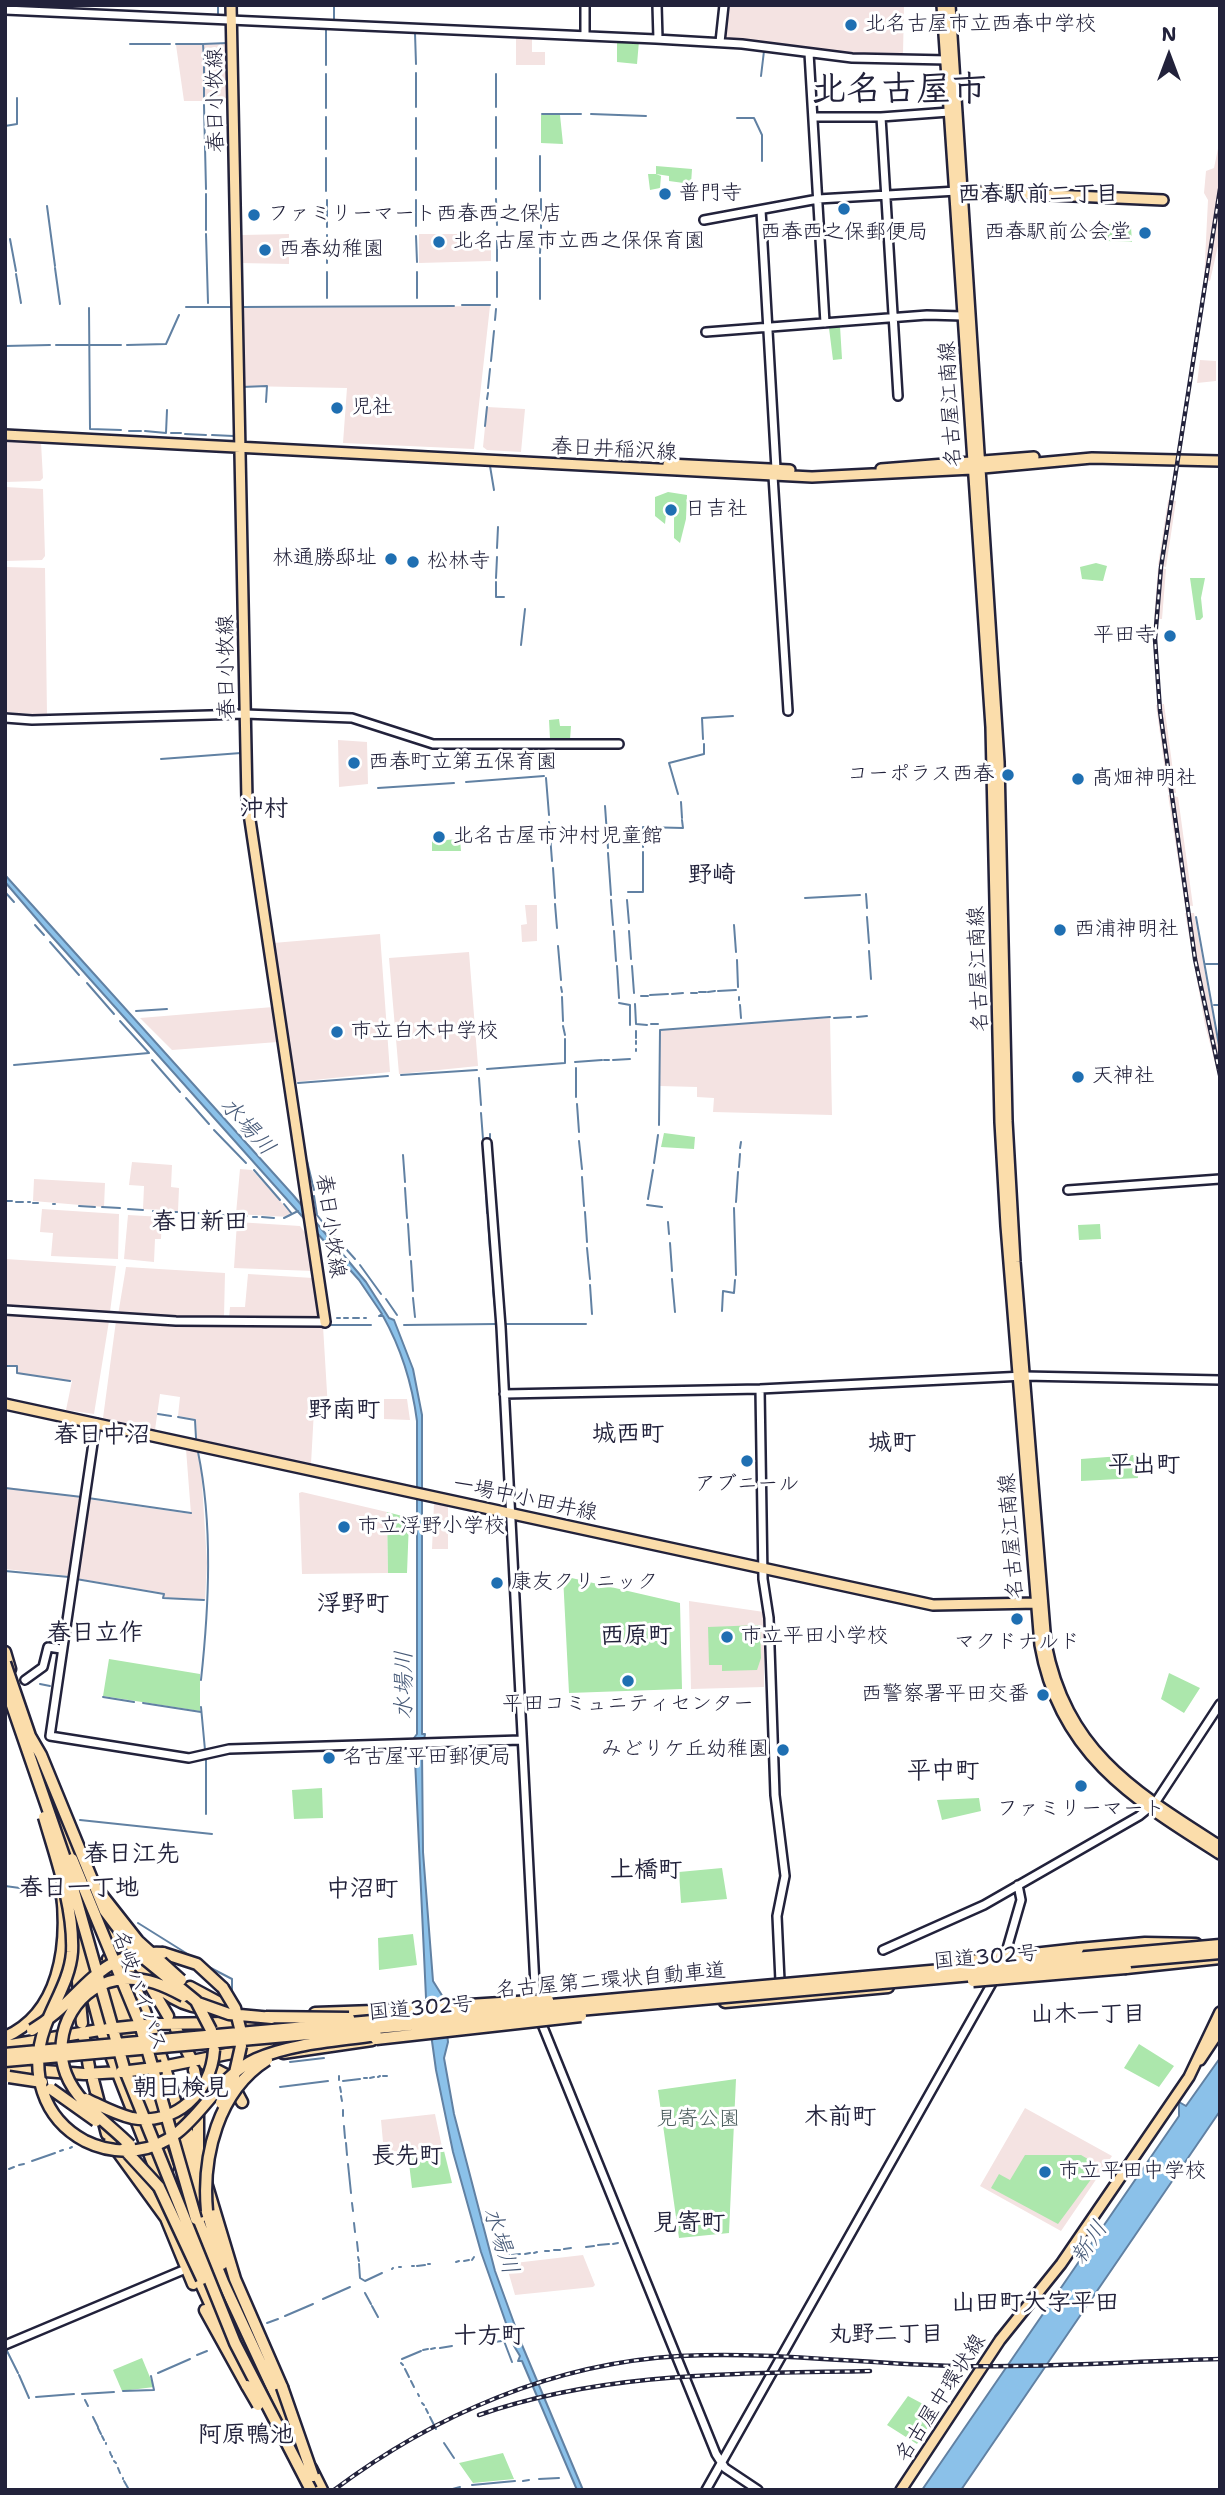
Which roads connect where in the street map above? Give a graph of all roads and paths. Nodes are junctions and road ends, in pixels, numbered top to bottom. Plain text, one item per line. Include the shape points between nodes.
1 (231, 5) edge
2 (585, 5) edge
3 (657, 5) edge
4 (724, 5) edge
5 (942, 5) edge
6 (950, 5) edge
7 (5, 9) edge
8 (232, 20) junction
9 (585, 36) junction
10 (658, 39) junction
11 (720, 42) junction
12 (809, 53) junction
13 (949, 60) junction
14 (949, 112) junction
15 (813, 117) junction
16 (881, 117) junction
17 (957, 191) junction
18 (885, 195) junction
19 (818, 200) junction
20 (1163, 200) dead end
21 (761, 210) junction
22 (704, 220) dead end
23 (963, 316) junction
24 (893, 320) junction
25 (825, 323) junction
26 (768, 327) junction
27 (706, 332) dead end
28 (898, 396) dead end
29 (5, 430) edge
30 (5, 435) edge
31 (240, 445) junction
32 (1220, 455) edge
33 (1220, 461) edge
34 (976, 465) junction
35 (774, 472) junction
36 (788, 711) dead end
37 (246, 714) junction
38 (5, 718) edge
39 (619, 744) dead end
40 (487, 1143) dead end
41 (1220, 1178) edge
42 (1068, 1190) dead end
43 (5, 1310) edge
44 (325, 1322) joint
45 (1021, 1376) junction
46 (1220, 1380) edge
47 (760, 1389) junction
48 (504, 1394) junction
49 (5, 1404) edge
50 (96, 1423) junction
51 (509, 1514) junction
52 (763, 1569) junction
53 (1038, 1603) junction
54 (61, 1649) junction
55 (5, 1652) edge
56 (5, 1663) edge
57 (25, 1680) dead end
58 (6, 1692) edge
59 (1220, 1704) edge
60 (26, 1736) junction
61 (521, 1740) junction
62 (1152, 1806) junction
63 (1220, 1846) edge
64 (71, 1852) junction
65 (1220, 1854) edge
66 (61, 1866) junction
67 (93, 1884) junction
68 (1018, 1885) junction
69 (106, 1888) dead end
70 (102, 1908) junction
71 (75, 1931) junction
72 (1220, 1943) edge
73 (1169, 1945) junction
74 (883, 1950) dead end
75 (1220, 1956) edge
76 (1004, 1960) junction
77 (1171, 1963) junction
78 (140, 1969) junction
79 (878, 1976) junction
80 (996, 1976) junction
81 (780, 1981) junction
82 (857, 1986) junction
83 (720, 1990) junction
84 (536, 2003) junction
85 (653, 2004) junction
86 (94, 2005) junction
87 (486, 2011) junction
88 (1220, 2011) edge
89 (232, 2014) junction
90 (272, 2018) junction
91 (539, 2018) junction
92 (167, 2020) junction
93 (82, 2023) dead end
94 (148, 2024) junction
95 (450, 2024) junction
96 (104, 2029) junction
97 (176, 2029) dead end
98 (1220, 2030) edge
99 (54, 2036) junction
100 (84, 2038) dead end
101 (5, 2041) edge
102 (301, 2048) junction
103 (5, 2054) edge
104 (234, 2054) junction
105 (5, 2061) edge
106 (192, 2063) junction
107 (164, 2067) junction
108 (5, 2068) edge
109 (119, 2072) junction
110 (89, 2074) junction
111 (5, 2077) edge
112 (1189, 2077) junction
113 (28, 2080) junction
114 (170, 2082) junction
115 (242, 2102) dead end
116 (176, 2105) junction
117 (198, 2156) junction
118 (151, 2158) junction
119 (153, 2178) junction
120 (209, 2207) junction
121 (166, 2218) junction
122 (191, 2221) junction
123 (205, 2238) junction
124 (181, 2272) dead end
125 (228, 2326) junction
126 (5, 2345) edge
127 (243, 2355) junction
128 (721, 2463) junction
129 (298, 2467) junction
130 (313, 2476) junction
131 (310, 2490) edge
132 (321, 2490) edge
133 (706, 2490) edge
134 (758, 2490) edge
135 (901, 2490) edge

1 - 8 main road, 春日小牧線
2 - 9 street
3 - 10 street
4 - 11 street
5 - 13 main road, 名古屋江南線
6 - 13 main road, 名古屋江南線
7 - 8 street
8 - 9 street
8 - 31 main road, 春日小牧線
9 - 10 street
10 - 11 street
11 - 12 street
12 - 13 street
12 - 15 street
13 - 14 main road, 名古屋江南線
13 - 17 main road, 名古屋江南線
14 - 16 street
14 - 17 main road, 名古屋江南線
15 - 16 street
15 - 19 street
16 - 18 street
17 - 18 street
17 - 20 main road
17 - 23 main road, 名古屋江南線
17 - 34 main road, 名古屋江南線
18 - 19 street
18 - 24 street
19 - 21 street
19 - 25 street
21 - 22 street
21 - 26 street
23 - 24 street
23 - 34 main road, 名古屋江南線
24 - 25 street
24 - 28 street
25 - 26 street
26 - 27 street
26 - 35 street
29 - 31 main road, 春日井稲沢線
30 - 31 main road, 春日井稲沢線
31 - 35 main road, 春日井稲沢線
31 - 37 main road, 春日小牧線
32 - 34 main road, 春日井稲沢線 via 1107,452
33 - 34 main road, 春日井稲沢線 via 1092,458
34 - 35 main road, 春日井稲沢線 via 835,477
34 - 45 main road, 名古屋江南線 via 998,750 1007,1121
35 - 36 street
37 - 38 street
37 - 39 street via 361,719 433,744
37 - 44 main road, 春日小牧線 via 248,810
40 - 48 street
41 - 42 street
43 - 44 street via 176,1321
45 - 46 street
45 - 47 street
45 - 53 main road, 名古屋江南線
47 - 48 street
47 - 52 street
48 - 51 street
49 - 50 main road, 一場中小田井線
50 - 51 main road, 一場中小田井線
50 - 54 street
51 - 52 main road, 一場中小田井線
51 - 61 street
52 - 53 main road, 一場中小田井線 via 933,1605
52 - 81 street via 775,1795 785,1870 776,1916
53 - 62 main road, 名古屋江南線 via 1050,1662 1075,1723 1107,1765
54 - 57 street via 48,1647 40,1672
54 - 61 street via 50,1736 189,1758 229,1749
55 - 64 highway, 名岐バイパス
56 - 60 highway, bridge
58 - 60 highway, bridge
58 - 66 highway, 名岐バイパス
59 - 62 street
60 - 66 highway, bridge via 23,1749
60 - 67 highway, bridge
60 - 122 highway, bridge via 124,2068
60 - 122 highway, bridge via 140,2024
61 - 84 street
62 - 63 main road, 名古屋江南線
62 - 65 main road, 名古屋江南線
62 - 68 street
64 - 70 highway
64 - 123 highway, 名岐バイパス
66 - 71 highway
66 - 101 highway, bridge via 64,1922 55,1981 35,2018
66 - 102 highway, bridge via 71,1956 42,2036 38,2074 50,2108 73,2133 107,2149 151,2147 187,2126 247,2064
66 - 127 highway, 名岐バイパス via 189,2225
67 - 90 highway, bridge via 138,1941 190,1987 231,2009
67 - 113 highway, bridge via 129,1945 201,2007 213,2039 210,2073 186,2105 147,2119 121,2115 54,2085
68 - 74 street via 958,1918
68 - 76 street via 1020,1900
69 - 70 highway
70 - 78 highway
70 - 94 highway
71 - 86 highway
71 - 93 highway
72 - 73 highway, 国道302号, bridge
72 - 79 highway, 名古屋第二環状自動車道, bridge
73 - 76 highway, 国道302号
73 - 79 highway, bridge via 973,1960
75 - 77 highway, 国道302号, bridge
75 - 82 highway, 名古屋第二環状自動車道, bridge
76 - 80 street
76 - 81 highway, 国道302号
77 - 80 highway, 国道302号
77 - 82 highway, bridge via 1019,1979
78 - 89 highway via 174,1999
78 - 92 highway
79 - 83 highway, 名古屋第二環状自動車道, bridge
80 - 91 highway, 国道302号
80 - 128 street
81 - 84 highway, 国道302号
82 - 85 highway, 名古屋第二環状自動車道, bridge
83 - 87 highway, 名古屋第二環状自動車道, bridge
83 - 89 highway, bridge via 374,2011
84 - 91 street
84 - 92 highway, 国道302号, bridge via 305,2023
85 - 95 highway, 名古屋第二環状自動車道, bridge
85 - 104 highway, bridge via 300,2052
86 - 96 highway
86 - 99 highway via 91,2023
87 - 90 highway, bridge
87 - 103 highway, 名古屋第二環状自動車道, bridge
88 - 112 main road, 名古屋中環状線
89 - 92 highway
90 - 119 highway, bridge via 229,2014 159,1984 132,1979 101,1985 77,2004 63,2033 66,2074 79,2097 130,2145
91 - 95 highway, 国道302号
91 - 128 street
92 - 94 highway, 国道302号
94 - 96 highway, 国道302号, bridge
94 - 107 highway
95 - 102 highway, bridge
95 - 104 highway, 国道302号, bridge via 299,2040
95 - 105 highway, 名古屋第二環状自動車道, bridge
96 - 99 highway, 国道302号
96 - 109 highway
97 - 106 highway
98 - 112 main road
99 - 101 highway, 国道302号
100 - 110 highway
101 - 120 highway, bridge via 41,2025 100,1970 128,1956 172,1954 211,1975 232,2001 241,2037 234,2077 204,2145 201,2177
102 - 120 highway, bridge via 258,2066 232,2096 208,2156
104 - 106 highway, 国道302号
106 - 107 highway, 国道302号
106 - 114 highway via 174,2072
106 - 115 highway via 223,2073
106 - 117 highway via 198,2089
107 - 109 highway, 国道302号, bridge
107 - 114 highway
108 - 110 highway, 国道302号
109 - 110 highway, 国道302号
109 - 118 highway
110 - 111 highway
110 - 121 highway via 109,2137
111 - 113 highway, bridge
112 - 135 main road, 名古屋中環状線 via 1062,2264 1000,2340
113 - 119 highway, bridge via 80,2107
114 - 116 highway
116 - 117 highway
116 - 123 highway
117 - 120 highway
118 - 121 highway
118 - 127 highway via 208,2302
119 - 125 highway, bridge
120 - 130 highway, bridge via 215,2243 239,2306 282,2387
121 - 129 highway, bridge via 212,2326
122 - 125 highway, bridge
122 - 130 highway, bridge via 228,2307
123 - 132 highway, 名岐バイパス
124 - 126 street
125 - 129 highway, bridge
127 - 131 highway, 名岐バイパス
128 - 133 street
128 - 134 street
129 - 131 highway, bridge
130 - 132 highway

